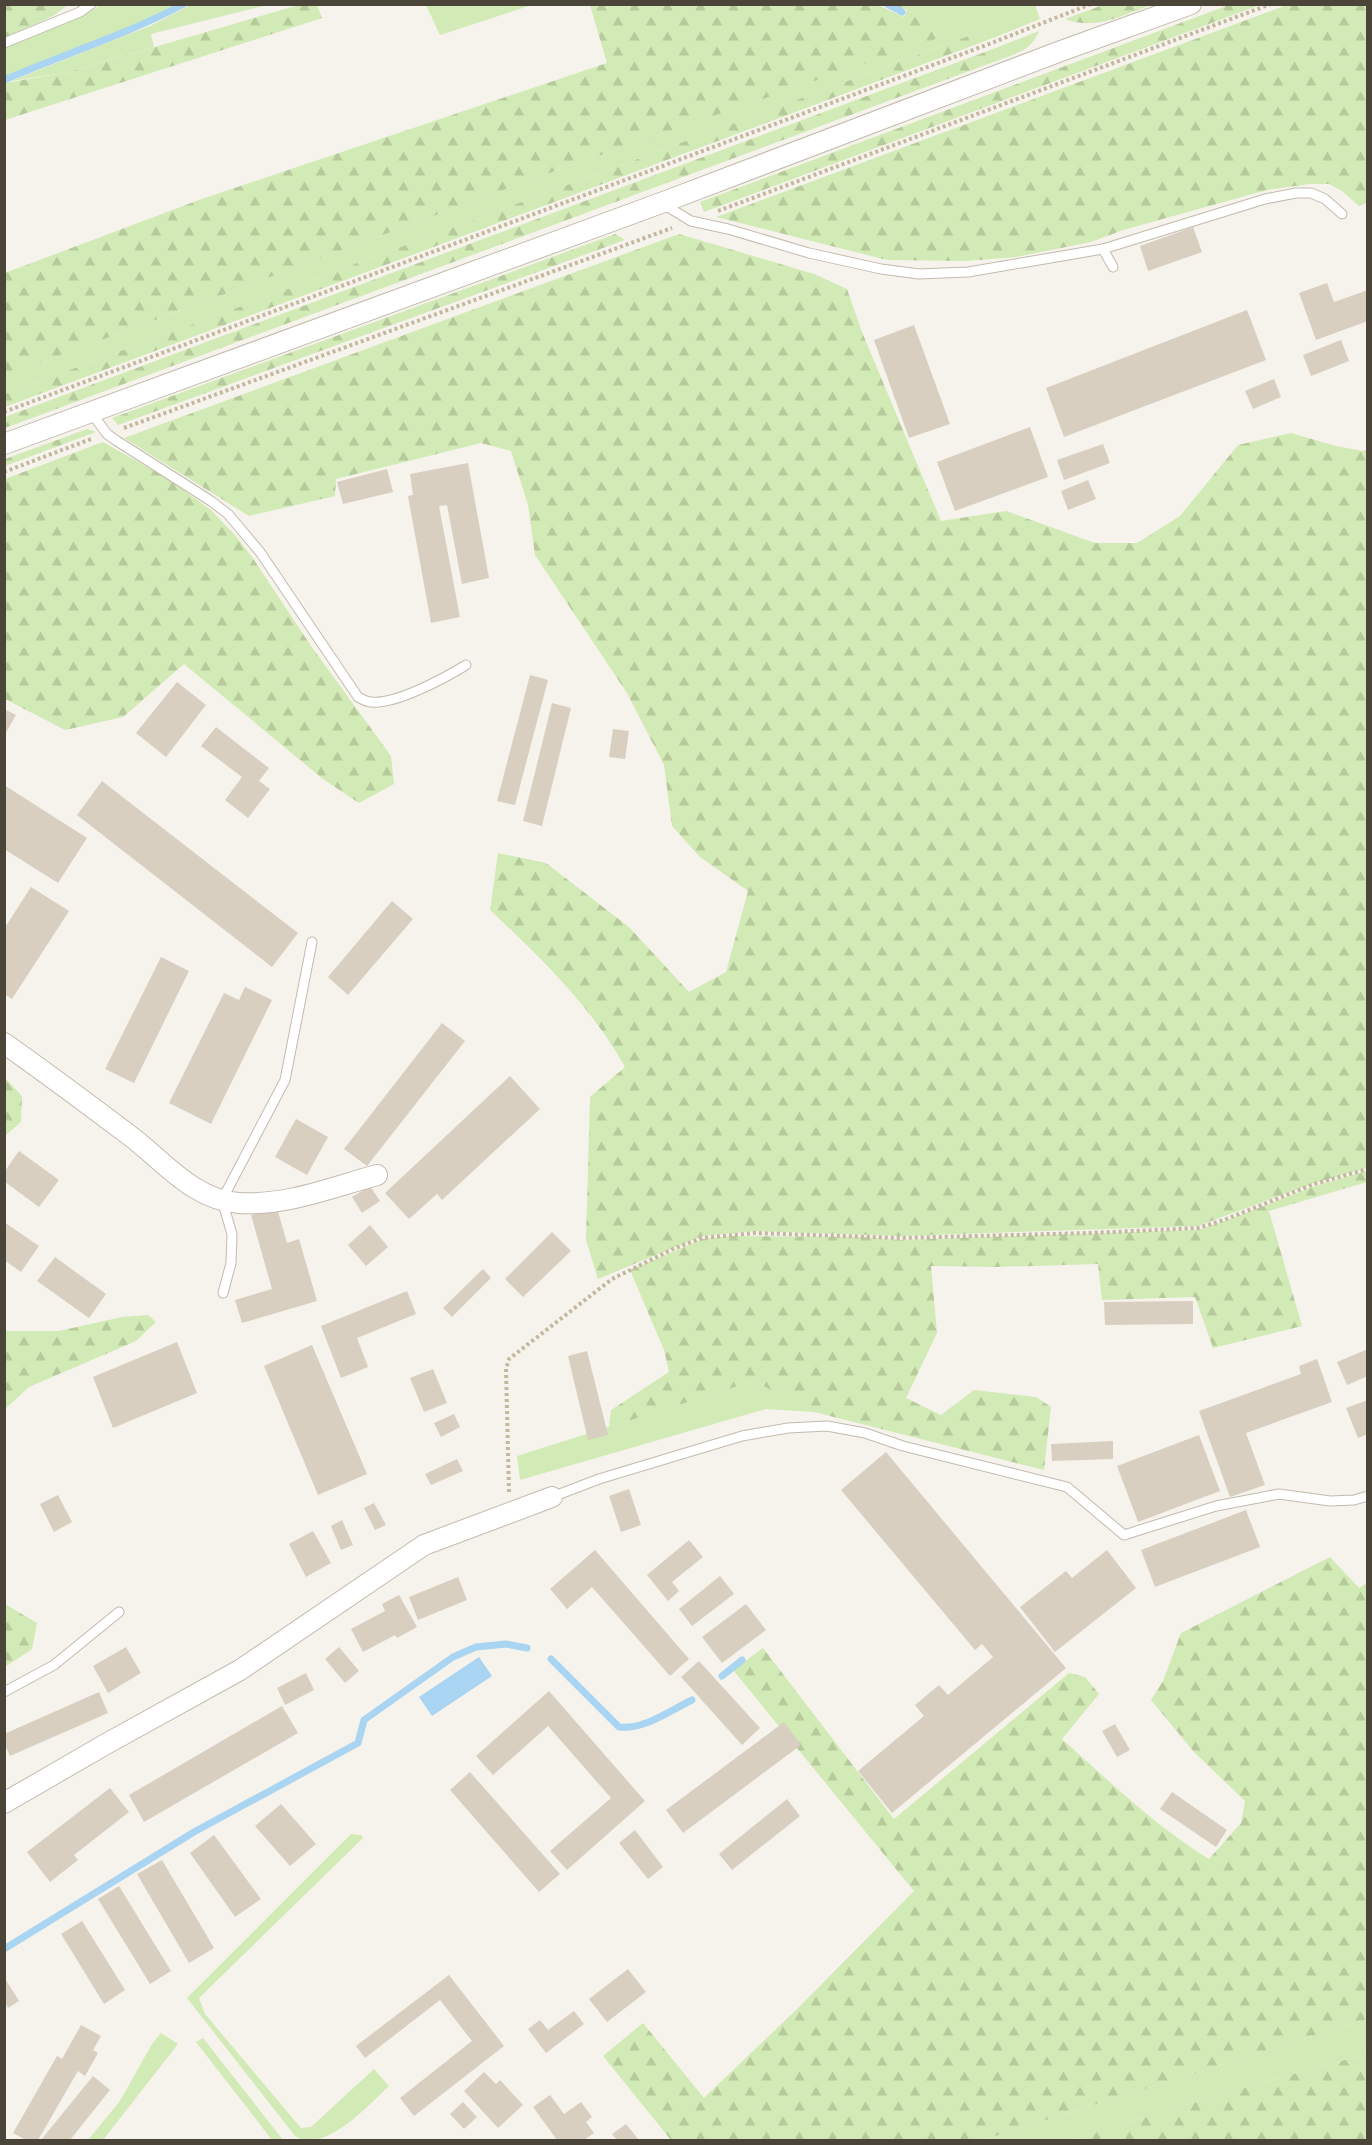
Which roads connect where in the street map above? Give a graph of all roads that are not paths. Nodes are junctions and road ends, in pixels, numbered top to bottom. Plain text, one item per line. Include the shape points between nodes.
1 (92, 4) edge
2 (1191, 4) edge
3 (4, 43) edge
4 (661, 203) junction
5 (1342, 214) dead end
6 (1103, 249) junction
7 (1113, 267) dead end
8 (91, 412) junction
9 (4, 444) edge
10 (466, 666) dead end
11 (312, 942) dead end
12 (4, 1043) edge
13 (377, 1175) dead end
14 (222, 1200) junction
15 (223, 1293) dead end
16 (1368, 1496) edge
17 (552, 1497) joint
18 (119, 1612) dead end
19 (4, 1692) edge
20 (4, 1803) edge

1 - 3 lane
2 - 4 street
4 - 6 lane via 692,221 809,253 919,274 968,272
4 - 8 street
5 - 6 lane via 1325,199 1311,193 1296,193
6 - 7 lane
8 - 9 street
8 - 10 lane via 107,434 228,514 260,552 358,697 380,702 408,694
11 - 14 lane via 285,1080
12 - 14 street via 147,1149 176,1176
13 - 14 street via 274,1203
14 - 15 lane via 232,1234 231,1263
16 - 17 lane via 1330,1501 1279,1494 1216,1506 1124,1535 1067,1487 826,1426 742,1436
17 - 20 street via 424,1545 240,1670
18 - 19 lane via 54,1665

